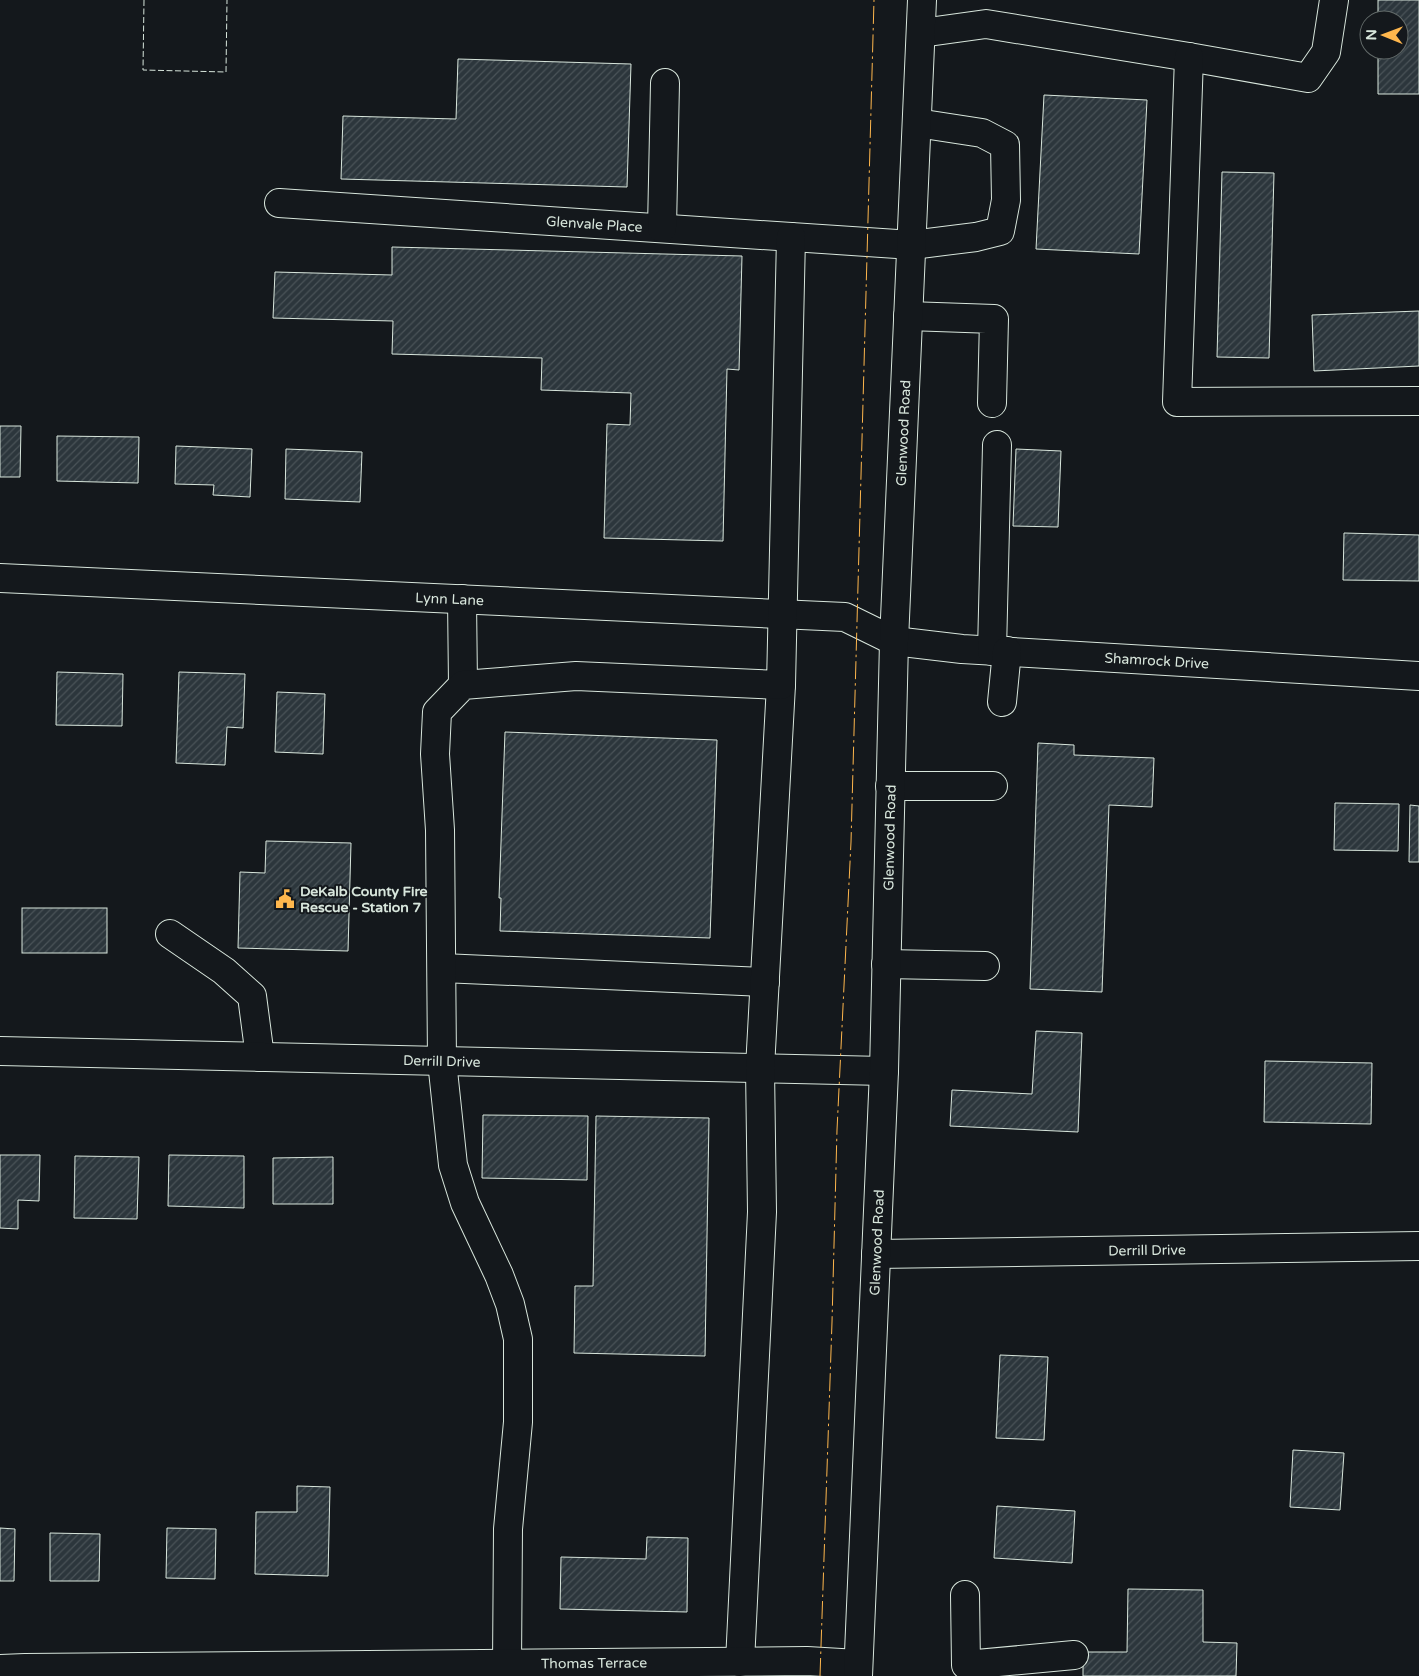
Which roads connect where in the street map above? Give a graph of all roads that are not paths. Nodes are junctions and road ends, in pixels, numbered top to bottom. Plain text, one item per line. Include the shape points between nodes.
1 (922, 0) edge
2 (1334, 0) edge
3 (920, 33) junction
4 (1189, 57) junction
5 (665, 83) dead end
6 (917, 123) junction
7 (279, 203) dead end
8 (662, 228) junction
9 (791, 237) junction
10 (912, 245) junction
11 (908, 316) junction
12 (1419, 401) edge
13 (992, 403) dead end
14 (997, 445) dead end
15 (0, 578) edge
16 (462, 599) junction
17 (782, 614) junction
18 (894, 641) junction
19 (999, 651) junction
20 (1419, 676) edge
21 (462, 685) junction
22 (781, 685) junction
23 (1002, 702) dead end
24 (890, 786) junction
25 (993, 786) dead end
26 (170, 934) dead end
27 (886, 964) junction
28 (985, 966) dead end
29 (442, 968) junction
30 (765, 982) junction
31 (0, 1051) edge
32 (260, 1057) junction
33 (442, 1061) junction
34 (760, 1068) junction
35 (884, 1071) junction
36 (1419, 1246) edge
37 (876, 1254) junction
38 (965, 1595) dead end
39 (1074, 1655) dead end
40 (740, 1662) junction
41 (507, 1664) junction
42 (0, 1669) edge
43 (858, 1670) edge

1 - 3 street, Glenwood Road
2 - 4 street via 1326,52 1308,78
3 - 4 street via 986,24
3 - 6 street, Glenwood Road
4 - 12 street via 1177,402
5 - 8 street
6 - 10 street, Glenwood Road
6 - 10 street, Glenvale Place via 982,133 1006,144 1006,200 1000,231
7 - 8 street, Glenvale Place
8 - 9 street, Glenvale Place
9 - 10 street, Glenvale Place
9 - 17 street
10 - 11 street, Glenwood Road
11 - 13 street via 994,319
11 - 18 street, Glenwood Road
14 - 19 street
15 - 16 street, Lynn Lane
16 - 17 street, Lynn Lane
16 - 21 street
17 - 18 street, Lynn Lane via 845,617
17 - 22 street
18 - 19 street, Shamrock Drive
18 - 24 street, Glenwood Road
19 - 20 street, Shamrock Drive
19 - 23 street
21 - 22 street via 576,676
21 - 29 street via 437,712 435,754 440,830
22 - 30 street
24 - 25 street
24 - 27 street, Glenwood Road
26 - 32 street via 224,971 252,996
27 - 28 street
27 - 35 street, Glenwood Road
29 - 30 street
29 - 33 street
30 - 34 street
31 - 32 street, Derrill Drive
32 - 33 street, Derrill Drive
33 - 34 street, Derrill Drive
33 - 41 street via 452,1165 465,1203 499,1275 518,1339 518,1422 508,1529
34 - 35 street, Derrill Drive
34 - 40 street via 762,1212
35 - 37 street, Glenwood Road
36 - 37 street, Derrill Drive
37 - 43 street, Glenwood Road
38 - 39 street via 966,1665
40 - 41 street, Thomas Terrace
40 - 43 street, Thomas Terrace via 807,1661
41 - 42 street, Thomas Terrace

